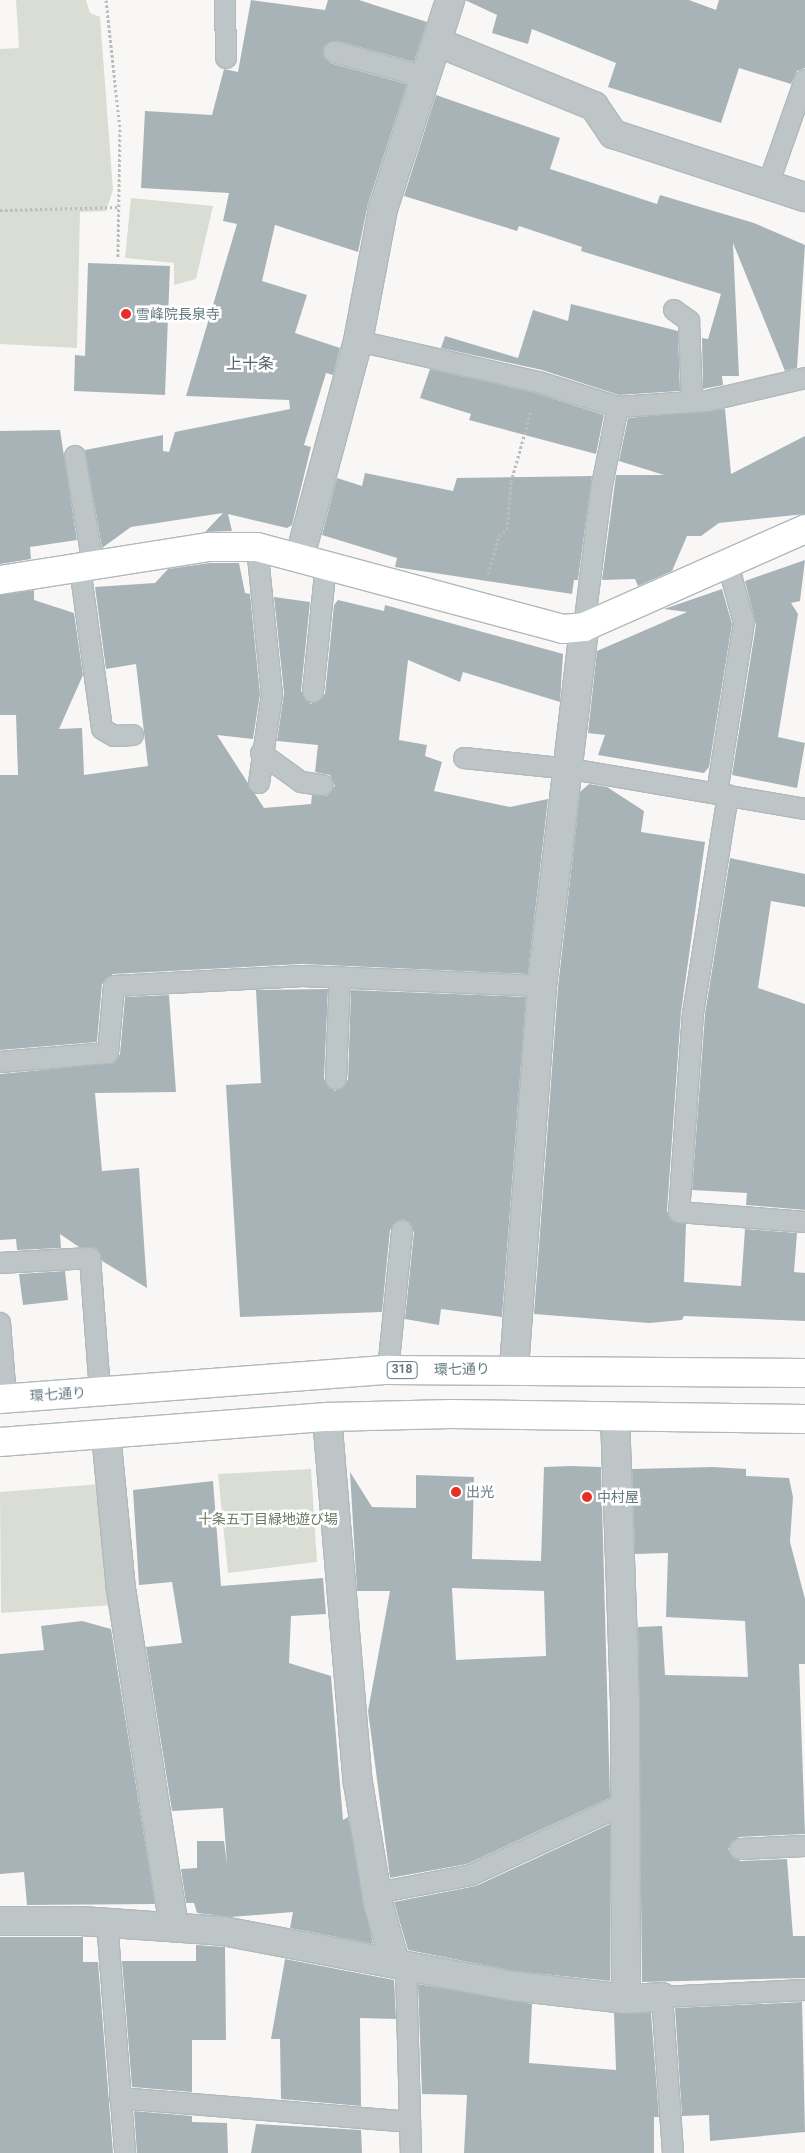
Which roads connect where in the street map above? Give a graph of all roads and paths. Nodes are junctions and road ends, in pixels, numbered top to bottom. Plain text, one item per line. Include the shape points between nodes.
1 (106, 0) edge
2 (225, 0) edge
3 (450, 0) edge
4 (437, 42) junction
5 (334, 52) dead end
6 (226, 58) dead end
7 (425, 77) junction
8 (805, 80) edge
9 (768, 185) junction
10 (805, 197) edge
11 (119, 207) junction
12 (0, 210) edge
13 (118, 258) dead end
14 (674, 310) dead end
15 (358, 341) junction
16 (805, 378) edge
17 (540, 382) junction
18 (692, 402) junction
19 (618, 407) junction
20 (75, 456) dead end
21 (805, 529) edge
22 (257, 547) junction
23 (300, 556) junction
24 (326, 564) junction
25 (728, 564) junction
26 (87, 566) junction
27 (0, 580) edge
28 (478, 608) junction
29 (584, 627) junction
30 (313, 692) dead end
31 (133, 735) dead end
32 (261, 752) junction
33 (464, 758) dead end
34 (571, 769) junction
35 (258, 783) dead end
36 (323, 785) dead end
37 (723, 794) junction
38 (805, 809) edge
39 (340, 977) junction
40 (542, 986) junction
41 (0, 1062) edge
42 (336, 1079) dead end
43 (805, 1222) edge
44 (402, 1231) dead end
45 (0, 1264) edge
46 (0, 1323) edge
47 (514, 1368) junction
48 (388, 1370) junction
49 (805, 1372) edge
50 (100, 1391) junction
51 (3, 1398) edge
52 (615, 1416) junction
53 (327, 1417) junction
54 (805, 1422) edge
55 (106, 1434) junction
56 (0, 1442) edge
57 (625, 1804) junction
58 (805, 1846) edge
59 (740, 1850) dead end
60 (376, 1893) junction
61 (0, 1921) edge
62 (107, 1922) junction
63 (174, 1927) junction
64 (401, 1965) junction
65 (805, 1990) edge
66 (662, 1997) junction
67 (626, 1999) junction
68 (120, 2098) junction
69 (410, 2122) junction
70 (125, 2153) edge
71 (410, 2153) edge
72 (674, 2153) edge

1 - 11 path via 120,129
2 - 6 lane
3 - 4 street
4 - 7 street
4 - 9 street via 594,106 613,134
5 - 7 lane
7 - 15 street via 383,209
8 - 9 lane
9 - 10 street
11 - 12 path
11 - 13 path
14 - 18 lane via 689,321
15 - 17 lane
15 - 23 street
16 - 18 lane
17 - 19 lane
17 - 28 path via 511,482 507,529 499,536
18 - 19 lane
19 - 29 lane via 602,485
20 - 26 lane
21 - 25 main road
22 - 23 main road
22 - 26 main road via 209,548
22 - 32 lane via 272,694
23 - 24 main road
24 - 28 main road
24 - 30 lane
25 - 29 main road
25 - 37 lane via 744,623
26 - 27 main road
26 - 31 lane via 102,729 114,736
28 - 29 main road via 542,627
29 - 34 street
32 - 35 lane
32 - 36 lane via 301,782
33 - 34 lane
34 - 37 lane
34 - 40 street
37 - 38 lane
37 - 43 lane via 693,1013 679,1212
39 - 40 lane
39 - 41 lane via 114,986 108,1053
39 - 42 lane
40 - 47 street
44 - 48 lane
45 - 50 lane via 90,1258
46 - 51 lane
47 - 48 main road, 環七通り / 318
47 - 49 main road, 環七通り / 318
48 - 50 main road, 環七通り / 318
50 - 51 main road, 環七通り / 318
52 - 53 main road
52 - 54 main road
52 - 57 street
53 - 55 main road
53 - 60 street via 358,1783
55 - 56 main road
55 - 63 street via 121,1589
57 - 60 lane via 471,1875
57 - 67 street
58 - 59 lane
60 - 64 street
61 - 62 street
62 - 63 street
62 - 68 lane
63 - 64 street via 222,1931
64 - 67 street via 512,1986
64 - 69 lane
65 - 66 lane
66 - 67 street
66 - 72 lane
68 - 69 lane
68 - 70 lane
69 - 71 lane

